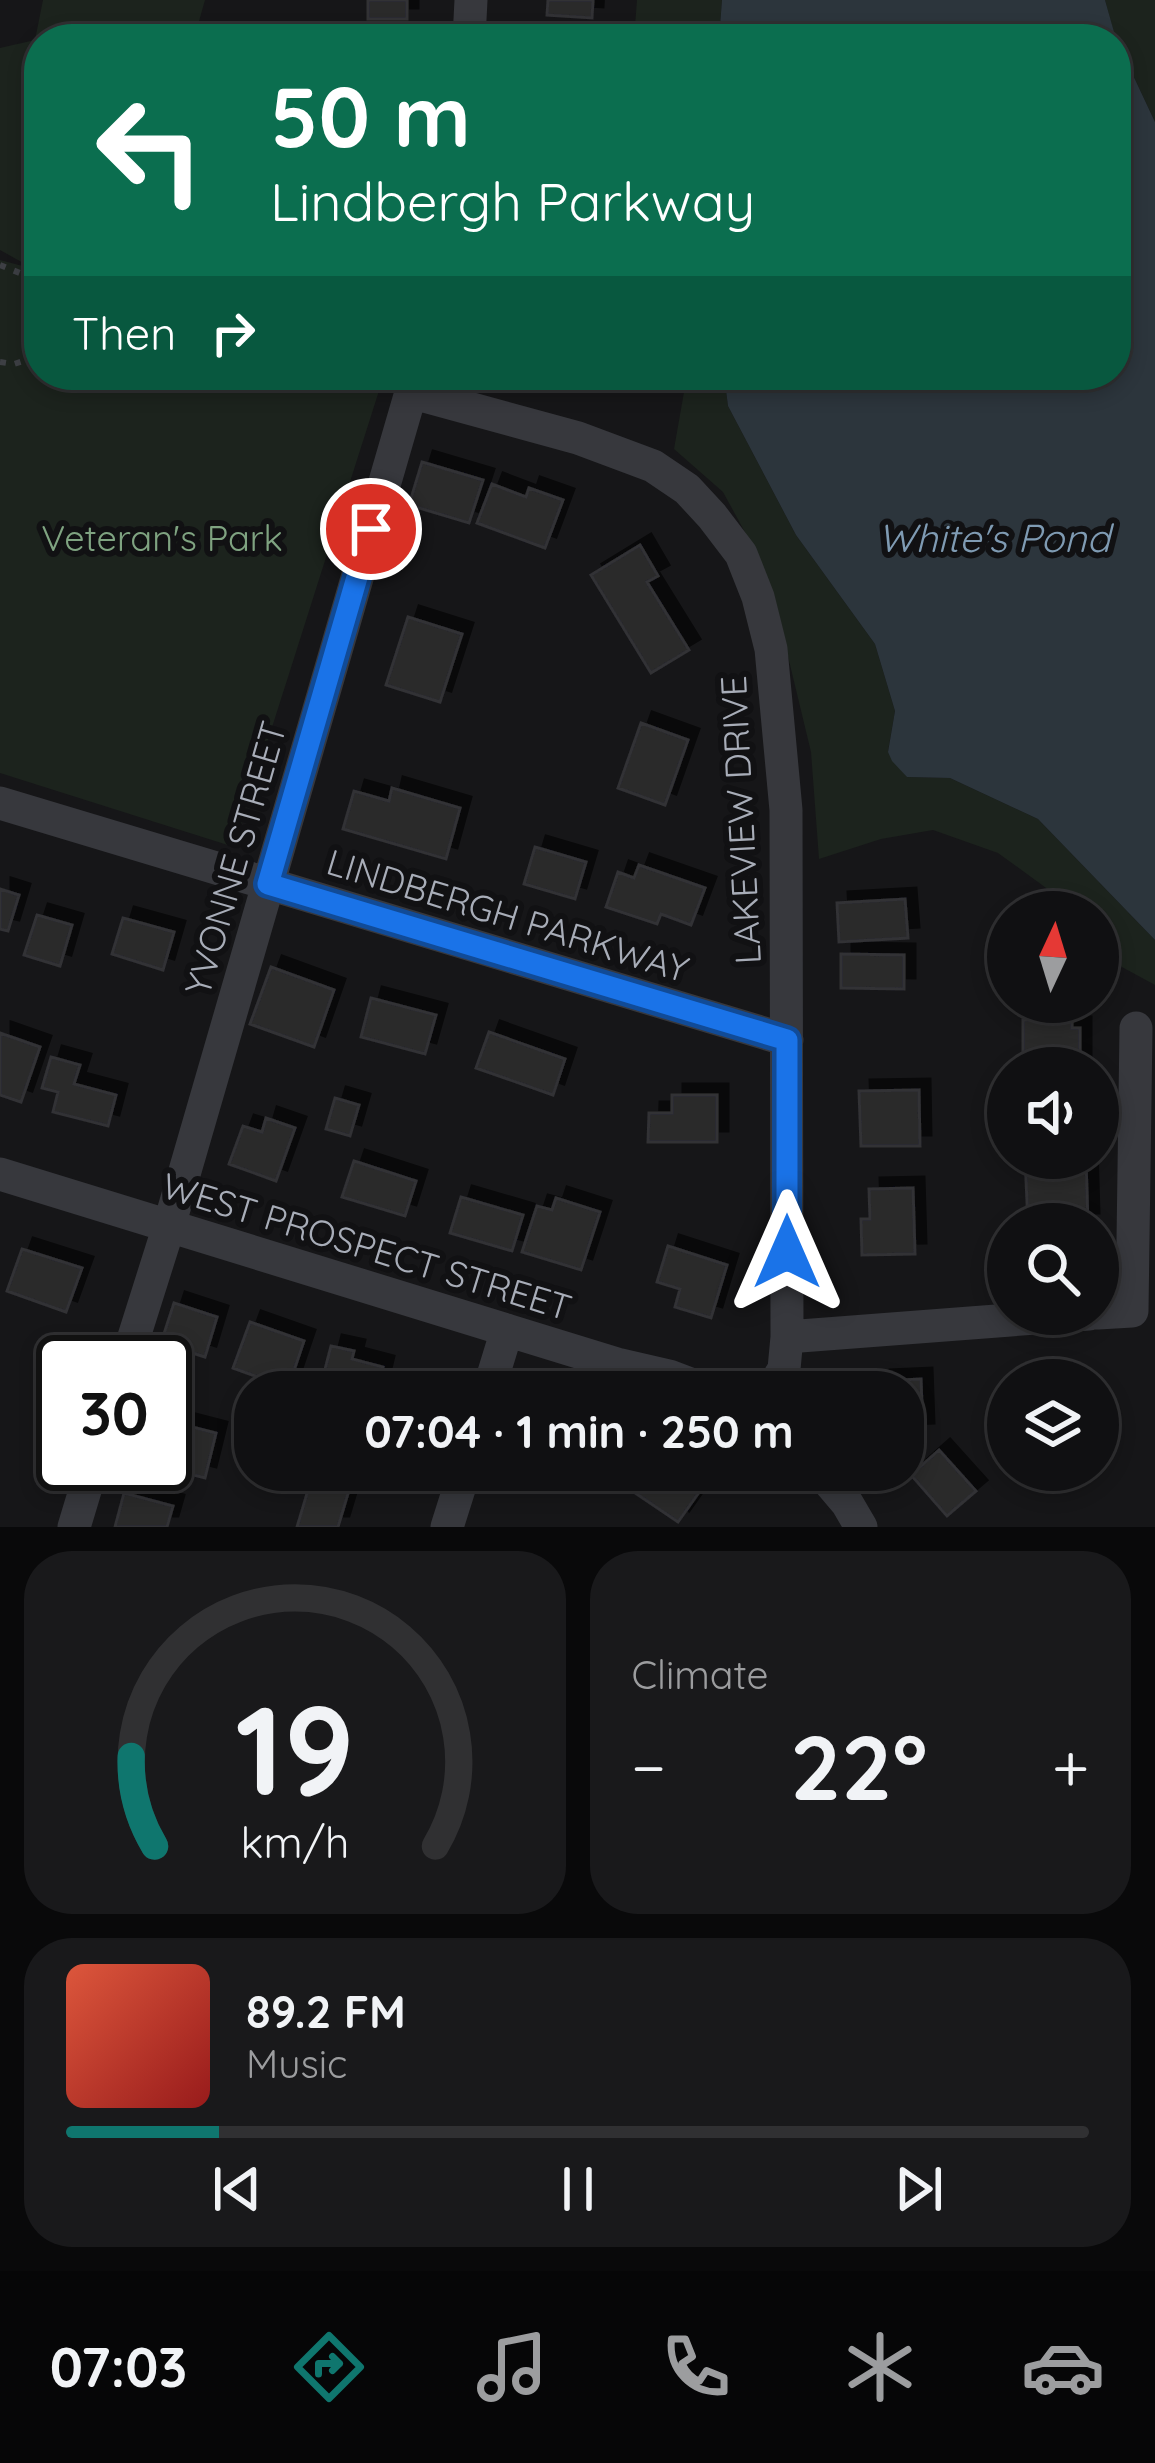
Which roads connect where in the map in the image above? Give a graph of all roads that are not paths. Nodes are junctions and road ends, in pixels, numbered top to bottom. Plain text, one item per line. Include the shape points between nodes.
1 (411, 390) edge
2 (434, 390) edge
3 (0, 802) edge
4 (268, 884) junction
5 (1136, 1028) dead end
6 (787, 1040) junction
7 (0, 1174) edge
8 (169, 1226) junction
9 (1144, 1320) edge
10 (987, 1322) edge
11 (507, 1330) junction
12 (135, 1335) edge
13 (787, 1337) junction
14 (494, 1371) edge
15 (647, 1371) edge
16 (783, 1371) edge
17 (85, 1491) edge
18 (459, 1491) edge
19 (837, 1491) edge
20 (74, 1527) edge
21 (448, 1527) edge
22 (861, 1527) edge

1 - 4 street, YVONNE STREET
2 - 6 street, LAKEVIEW DRIVE via 653,466 687,489 741,554 772,649 786,810
3 - 4 street, LINDBERGH PARKWAY
4 - 6 street, LINDBERGH PARKWAY
4 - 8 street, YVONNE STREET
5 - 9 street
6 - 13 street, LAKEVIEW DRIVE
7 - 8 street, WEST PROSPECT STREET
8 - 11 street, WEST PROSPECT STREET
8 - 12 street, YVONNE STREET
10 - 13 street
11 - 14 street
11 - 15 street, WEST PROSPECT STREET
13 - 16 street, LAKEVIEW DRIVE
17 - 20 street
18 - 21 street
19 - 22 street

